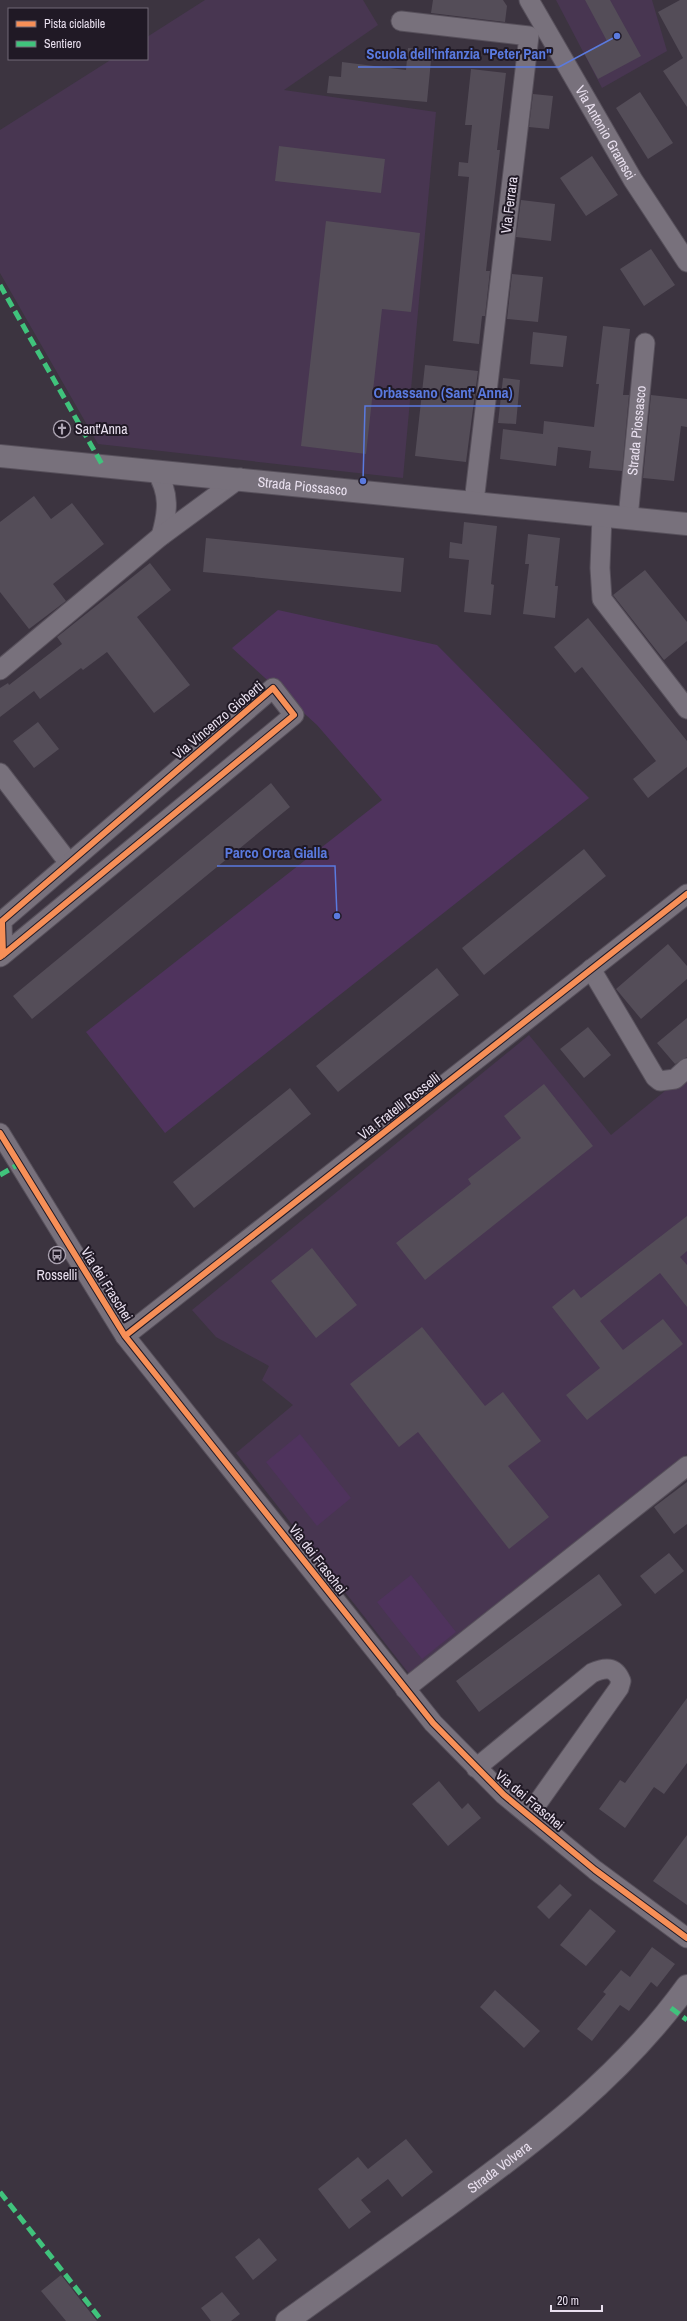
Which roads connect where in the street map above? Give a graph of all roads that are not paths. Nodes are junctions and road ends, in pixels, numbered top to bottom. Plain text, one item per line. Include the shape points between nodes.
1 (529, 0) edge
2 (401, 21) dead end
3 (687, 262) edge
4 (646, 343) dead end
5 (0, 456) edge
6 (156, 471) junction
7 (240, 478) junction
8 (474, 502) junction
9 (602, 516) junction
10 (628, 518) junction
11 (687, 524) edge
12 (161, 536) junction
13 (0, 670) edge
14 (687, 709) edge
15 (0, 773) edge
16 (69, 863) junction
17 (687, 894) edge
18 (1, 956) edge
19 (591, 969) junction
20 (687, 1068) edge
21 (0, 1132) edge
22 (125, 1336) junction
23 (687, 1466) edge
24 (405, 1689) junction
25 (476, 1768) junction
26 (529, 1815) junction
27 (687, 1938) edge
28 (687, 1986) edge
29 (287, 2321) edge

1 - 3 street, Via Antonio Gramsci via 633,180
2 - 8 street, Via Ferrara via 529,36
4 - 10 street, Strada Piossasco
5 - 6 street, Strada Piossasco
6 - 7 street, Strada Piossasco
6 - 12 street via 164,482 167,497 167,515
7 - 8 street, Strada Piossasco
7 - 12 street
8 - 9 street, Strada Piossasco
9 - 10 street, Strada Piossasco
9 - 14 street via 602,599
10 - 11 street, Strada Piossasco
12 - 13 street
15 - 16 street
16 - 18 street, Via Vincenzo Gioberti via 2,921
16 - 18 street, Via Vincenzo Gioberti via 273,688 294,715
17 - 19 street, Via Fratelli Rosselli
19 - 20 street via 655,1077 660,1081 675,1079
19 - 22 street, Via Fratelli Rosselli
21 - 22 street, Via dei Fraschei
22 - 24 street, Via dei Fraschei
23 - 24 street
24 - 25 street, Via dei Fraschei
25 - 26 street, Via dei Fraschei
25 - 26 street, Via dei Fraschei via 592,1673 602,1668 611,1669 618,1674 621,1681 619,1688
26 - 27 street, Via dei Fraschei via 595,1870
28 - 29 street, Strada Volvera via 671,2008 608,2076 530,2145

